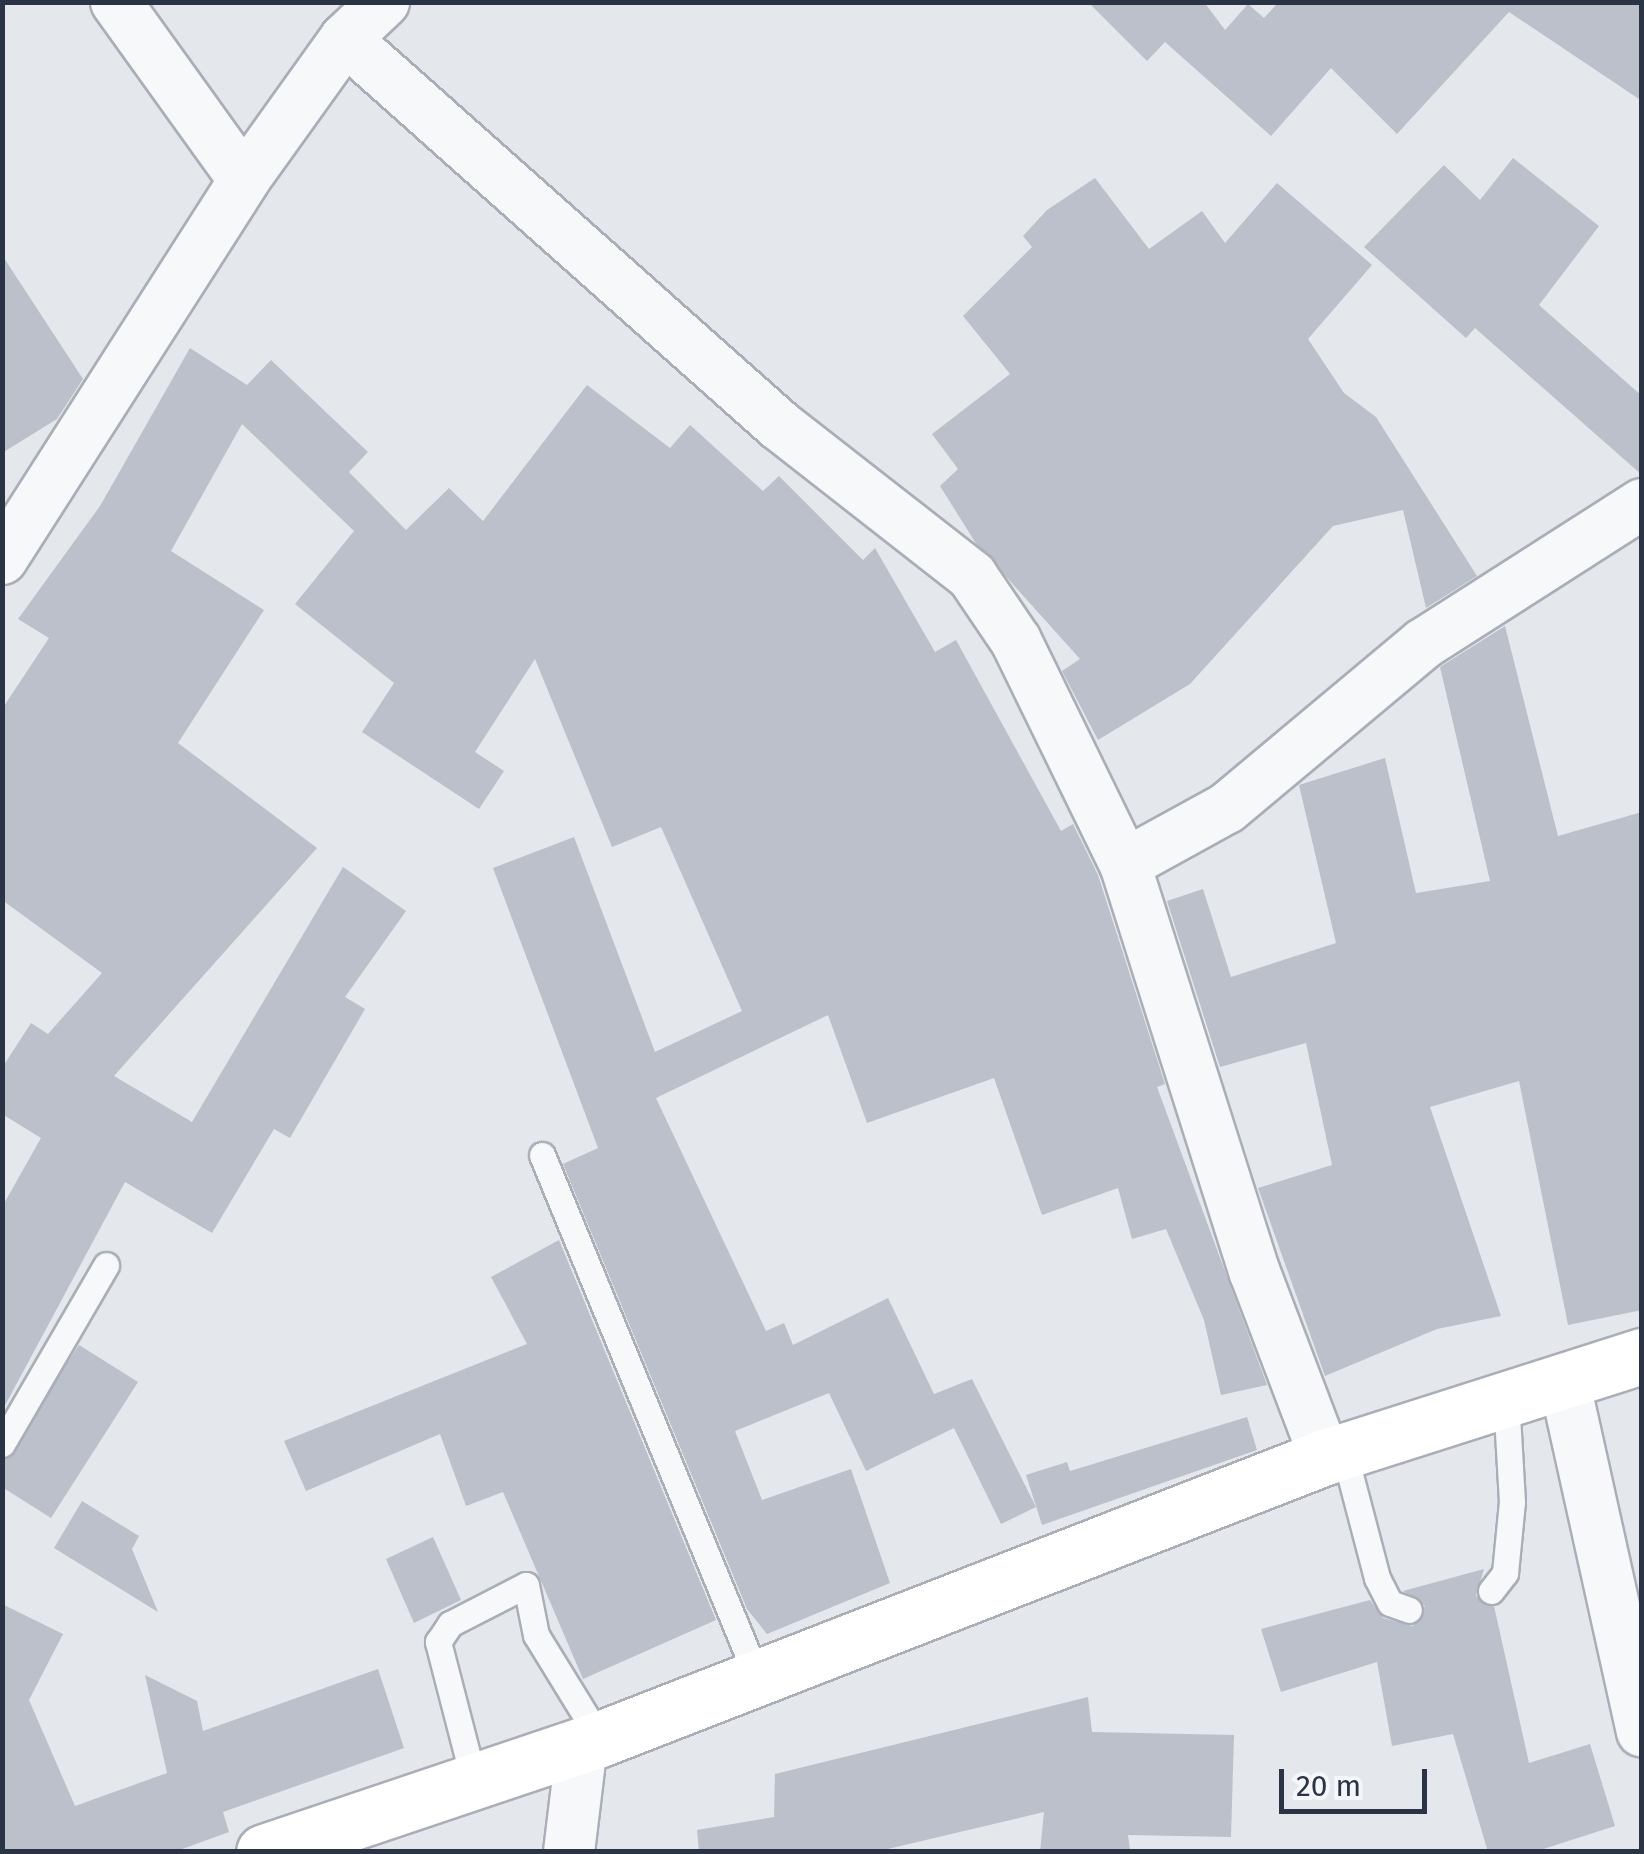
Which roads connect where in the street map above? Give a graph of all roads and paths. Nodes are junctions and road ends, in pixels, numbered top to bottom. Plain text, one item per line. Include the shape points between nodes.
1 (116, 2) edge
2 (384, 2) edge
3 (345, 39) junction
4 (244, 180) junction
5 (1642, 504) edge
6 (2, 559) edge
7 (1125, 864) junction
8 (542, 1155) dead end
9 (106, 1265) dead end
10 (1642, 1356) edge
11 (1564, 1380) junction
12 (1506, 1398) junction
13 (2, 1444) edge
14 (1334, 1455) junction
15 (1490, 1591) dead end
16 (1409, 1610) dead end
17 (758, 1677) junction
18 (1642, 1731) edge
19 (591, 1742) junction
20 (474, 1781) junction
21 (264, 1852) edge
22 (569, 1852) edge

1 - 4 street
2 - 3 street
3 - 4 street
3 - 7 street via 779,425 972,576 1016,641
4 - 6 street
5 - 7 street via 1423,644 1227,808
7 - 14 street via 1255,1274
8 - 17 lane
9 - 13 lane
10 - 11 street
11 - 12 street
11 - 18 street
12 - 14 street
12 - 15 lane via 1512,1502 1505,1573
14 - 16 lane via 1377,1578 1390,1603
14 - 17 street
17 - 19 street
19 - 20 street
19 - 20 lane via 536,1635 526,1585 450,1624 438,1642
19 - 22 street
20 - 21 street

